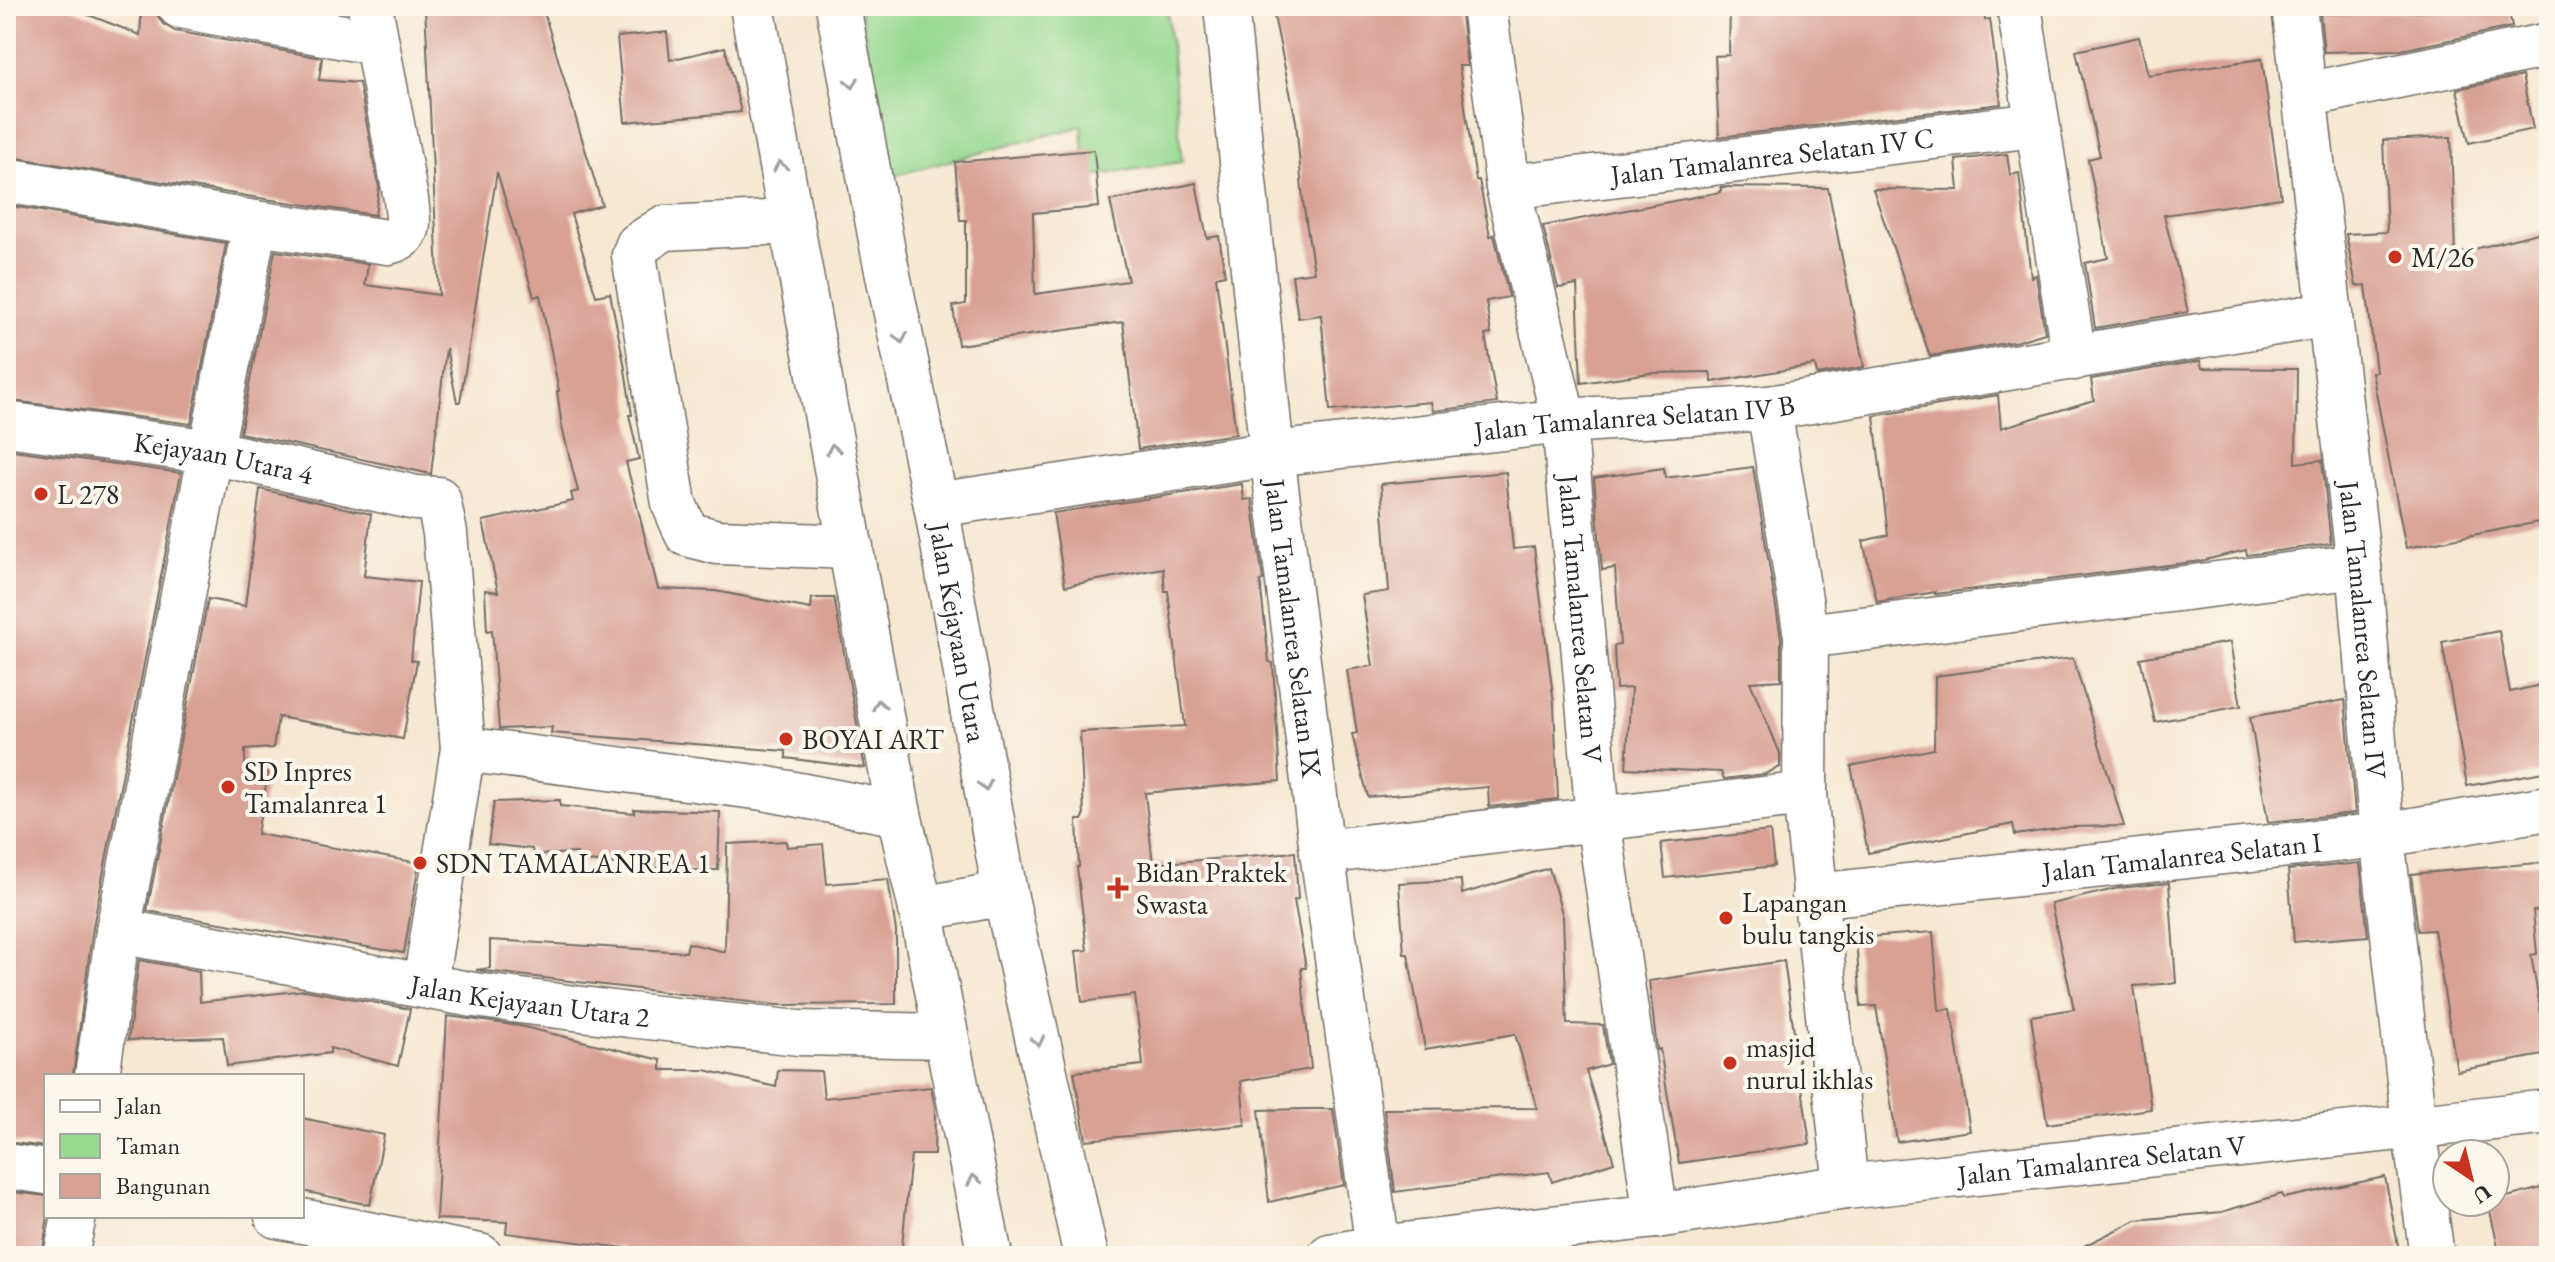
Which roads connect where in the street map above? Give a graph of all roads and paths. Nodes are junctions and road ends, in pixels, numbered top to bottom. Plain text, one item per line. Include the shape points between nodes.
1 (180, 6) edge
2 (752, 6) edge
3 (838, 6) edge
4 (1226, 6) edge
5 (1484, 6) edge
6 (2019, 6) edge
7 (2294, 6) edge
8 (373, 25) edge
9 (2549, 45) edge
10 (2305, 95) junction
11 (2036, 125) junction
12 (6, 180) edge
13 (1508, 187) junction
14 (790, 222) junction
15 (255, 223) junction
16 (2330, 314) junction
17 (2074, 358) junction
18 (1769, 408) junction
19 (1564, 421) junction
20 (6, 424) edge
21 (212, 452) junction
22 (1272, 454) junction
23 (936, 505) junction
24 (851, 547) junction
25 (2359, 566) junction
26 (1806, 636) junction
27 (463, 749) junction
28 (1805, 794) junction
29 (2549, 808) edge
30 (899, 814) junction
31 (1598, 819) junction
32 (2382, 835) junction
33 (1322, 852) junction
34 (1005, 893) junction
35 (1814, 896) junction
36 (921, 909) junction
37 (118, 931) junction
38 (425, 984) junction
39 (946, 1036) junction
40 (97, 1074) edge
41 (2549, 1112) edge
42 (2414, 1126) junction
43 (6, 1166) edge
44 (44, 1172) edge
45 (1846, 1187) junction
46 (1656, 1216) junction
47 (74, 1218) edge
48 (287, 1218) edge
49 (1378, 1248) junction
50 (66, 1256) edge
51 (480, 1256) edge
52 (990, 1256) edge
53 (1086, 1256) edge
54 (1330, 1256) edge
55 (2432, 1256) edge

1 - 8 street
14 -> 2 street
3 -> 23 street, Jalan Kejayaan Utara
4 - 22 street, Jalan Tamalanrea Selatan IX
5 - 13 street
6 - 11 street
7 - 10 street, Jalan Tamalanrea Selatan IV
8 - 15 street via 406,199 406,235 388,242
9 - 10 street
10 - 16 street, Jalan Tamalanrea Selatan IV
11 - 13 street, Jalan Tamalanrea Selatan IV C
11 - 17 street
12 - 15 street
13 - 19 street
24 -> 14 street
14 - 24 street via 664,228 638,245 634,255 674,504 687,534 717,542
15 - 21 street
16 - 17 street, Jalan Tamalanrea Selatan IV B
16 - 25 street, Jalan Tamalanrea Selatan IV
17 - 18 street, Jalan Tamalanrea Selatan IV B
18 - 19 street, Jalan Tamalanrea Selatan IV B
18 - 26 street
19 - 22 street, Jalan Tamalanrea Selatan IV B
19 - 31 street, Jalan Tamalanrea Selatan V
20 - 21 street, Kejayaan Utara 4
21 - 27 street, Kejayaan Utara 4 via 438,499
21 - 37 street
22 - 23 street, Jalan Tamalanrea Selatan IV B
22 - 33 street, Jalan Tamalanrea Selatan IX
23 -> 34 street, Jalan Kejayaan Utara
30 -> 24 street
25 - 26 street
25 - 32 street, Jalan Tamalanrea Selatan IV
26 - 28 street
27 - 30 street via 763,788
27 - 38 street
28 - 31 street
28 - 35 street
29 - 32 street, Jalan Tamalanrea Selatan I
30 - 36 street
31 - 33 street
31 - 46 street, Jalan Tamalanrea Selatan V
32 - 35 street, Jalan Tamalanrea Selatan I
32 - 42 street, Jalan Tamalanrea Selatan IV
33 - 49 street, Jalan Tamalanrea Selatan IX
34 - 36 street
34 -> 53 street, Jalan Kejayaan Utara
35 - 45 street
36 - 39 street
37 - 38 street, Jalan Kejayaan Utara 2
37 - 40 street
38 - 39 street, Jalan Kejayaan Utara 2 via 474,995 799,1033
52 -> 39 street
41 - 42 street, Jalan Tamalanrea Selatan V
42 - 45 street, Jalan Tamalanrea Selatan V
42 - 55 street, Jalan Tamalanrea Selatan IV
43 - 44 street
45 - 46 street, Jalan Tamalanrea Selatan V
46 - 49 street, Jalan Tamalanrea Selatan V
47 - 50 street
48 - 51 street
49 - 54 street, Jalan Tamalanrea Selatan V

